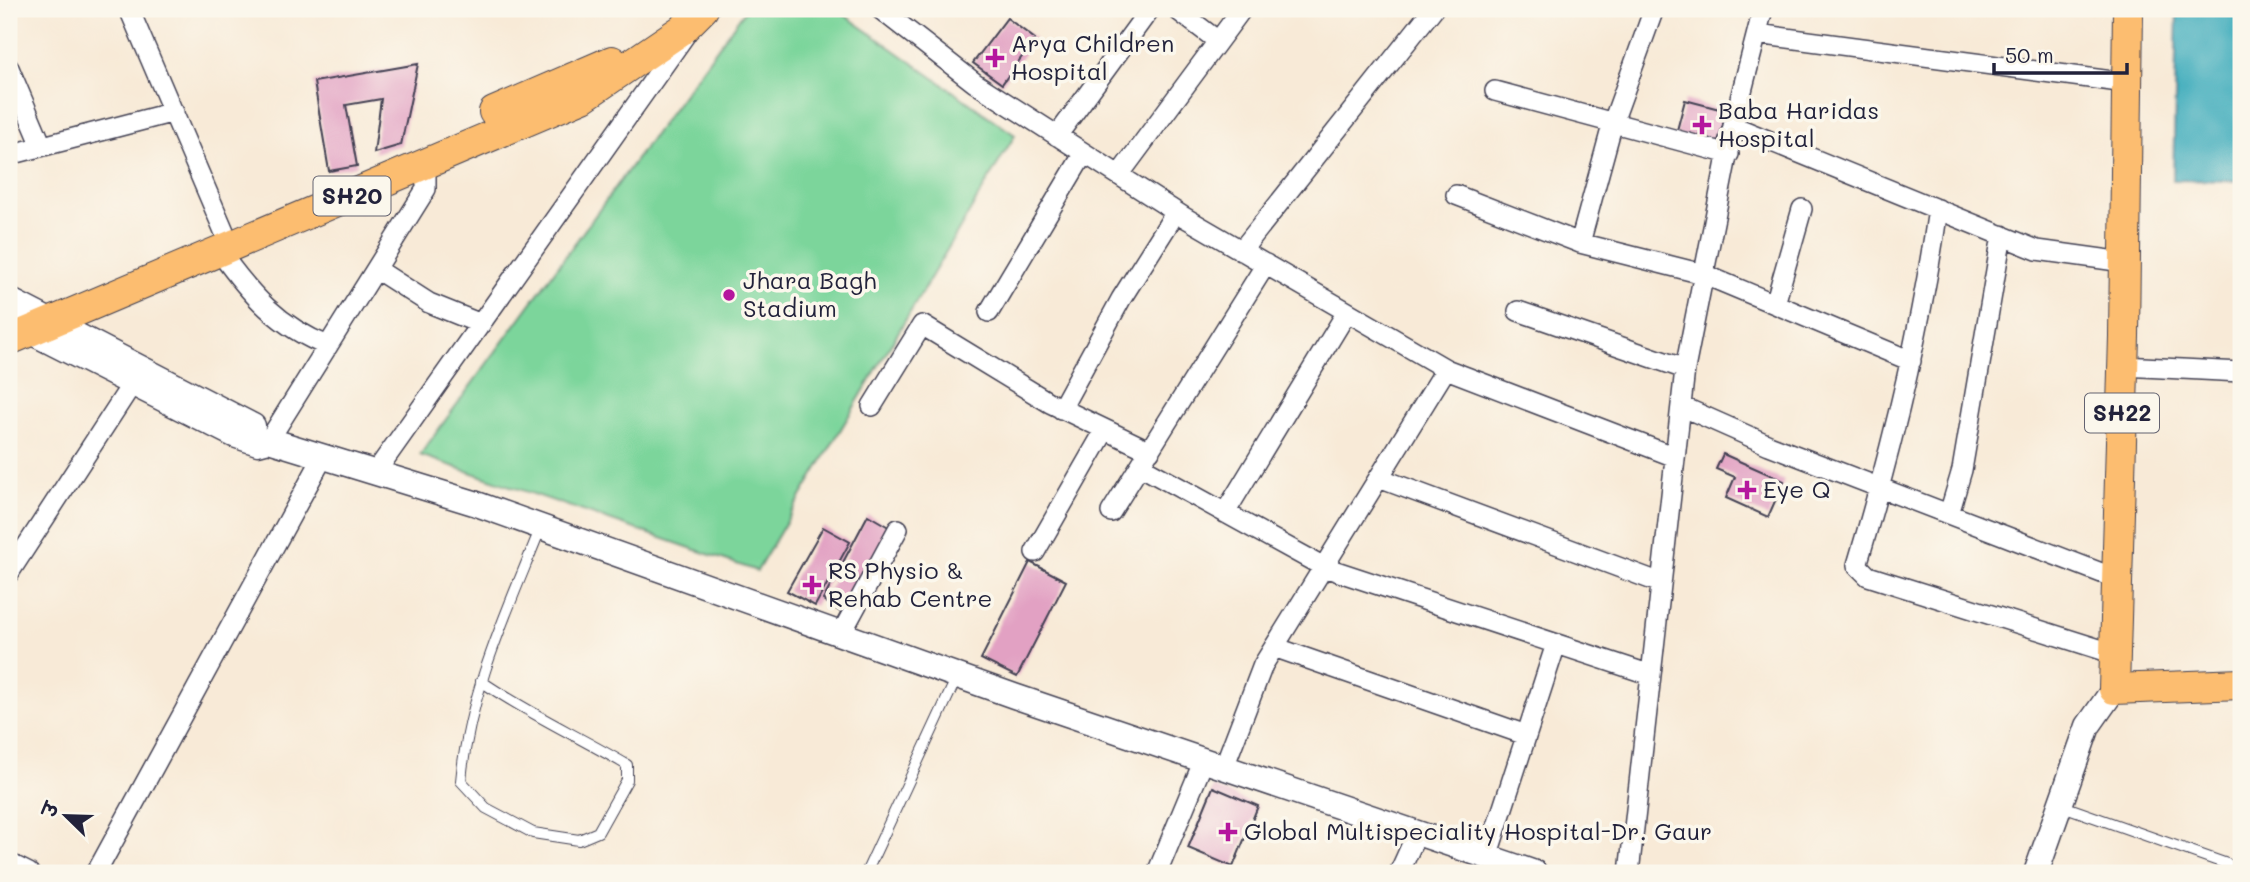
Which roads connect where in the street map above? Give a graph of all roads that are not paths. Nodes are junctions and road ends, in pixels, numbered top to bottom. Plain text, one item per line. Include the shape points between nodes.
1 (129, 9) edge
2 (880, 9) edge
3 (1150, 9) edge
4 (1176, 9) edge
5 (1242, 9) edge
6 (1433, 9) edge
7 (1654, 9) edge
8 (1763, 9) edge
9 (2128, 9) edge
10 (696, 16) edge
11 (905, 17) edge
12 (1757, 34) junction
13 (1218, 41) junction
14 (9, 68) edge
15 (2127, 83) junction
16 (1495, 91) dead end
17 (174, 112) junction
18 (1614, 122) junction
19 (1733, 126) junction
20 (1057, 136) junction
21 (42, 146) junction
22 (1084, 153) junction
23 (1729, 154) junction
24 (9, 155) edge
25 (426, 164) junction
26 (1119, 176) junction
27 (1456, 195) dead end
28 (1802, 209) dead end
29 (1938, 209) junction
30 (1176, 212) junction
31 (2002, 235) junction
32 (222, 241) junction
33 (1580, 243) junction
34 (1241, 250) junction
35 (2124, 262) junction
36 (1266, 264) junction
37 (376, 270) junction
38 (1703, 274) junction
39 (1775, 304) junction
40 (1518, 311) dead end
41 (989, 312) dead end
42 (1347, 312) junction
43 (20, 321) edge
44 (481, 324) junction
45 (328, 346) junction
46 (1911, 360) junction
47 (2123, 366) junction
48 (1446, 369) junction
49 (1685, 369) junction
50 (2241, 372) edge
51 (132, 384) junction
52 (1681, 405) junction
53 (872, 406) dead end
54 (1061, 409) junction
55 (1105, 430) junction
56 (269, 440) junction
57 (323, 457) junction
58 (1675, 457) junction
59 (1145, 458) junction
60 (375, 473) junction
61 (1379, 478) junction
62 (1880, 488) junction
63 (1111, 512) dead end
64 (1225, 513) junction
65 (1949, 514) junction
66 (541, 527) junction
67 (898, 529) dead end
68 (1035, 552) dead end
69 (1324, 566) junction
70 (10, 567) edge
71 (2117, 579) junction
72 (1661, 583) junction
73 (841, 634) junction
74 (1556, 644) junction
75 (1274, 647) junction
76 (2115, 654) junction
77 (957, 675) junction
78 (1651, 675) junction
79 (481, 681) junction
80 (2241, 684) edge
81 (2114, 689) junction
82 (1526, 736) junction
83 (1214, 764) junction
84 (2060, 805) junction
85 (1417, 833) junction
86 (1487, 857) junction
87 (9, 863) edge
88 (2241, 869) edge
89 (29, 873) edge
90 (96, 873) edge
91 (866, 873) edge
92 (1157, 873) edge
93 (1399, 873) edge
94 (1535, 873) edge
95 (1629, 873) edge
96 (2036, 873) edge

1 - 17 street
2 - 11 street
3 - 20 street
4 - 13 street
5 - 13 street
6 - 34 street
7 - 18 street
8 - 12 street
9 - 15 main road, SH22
10 - 25 main road, SH20 via 583,97
10 - 32 main road, SH20
10 - 44 street
11 - 20 street via 975,83
12 - 15 street
12 - 19 street
13 - 26 street
14 - 21 street
15 - 35 main road, SH22
16 - 18 street
17 - 21 street
17 - 32 street
18 - 23 street
18 - 33 street
19 - 23 street
19 - 29 street
20 - 22 street
21 - 24 street
22 - 26 street
22 - 41 street
23 - 38 street
25 - 32 main road, SH20
25 - 37 street via 426,189
26 - 30 street
27 - 33 street
28 - 39 street
29 - 31 street
29 - 46 street
30 - 34 street
30 - 54 street via 1121,299
31 - 35 street via 2037,250
31 - 65 street via 1962,470
32 - 43 main road, SH20
32 - 45 street via 261,305 289,327
33 - 38 street
34 - 36 street
35 - 47 main road, SH22
36 - 42 street
36 - 59 street
37 - 44 street via 429,303
37 - 45 street
38 - 39 street
38 - 49 street
39 - 46 street
40 - 49 street
42 - 48 street
42 - 64 street
43 - 51 street
43 - 56 street via 264,431
44 - 60 street
45 - 56 street
46 - 62 street
47 - 50 street
47 - 71 main road, SH22
48 - 58 street
48 - 61 street
49 - 52 street
51 - 56 street via 234,435 258,443
51 - 70 street
52 - 58 street
52 - 62 street
53 - 54 street via 922,325
54 - 55 street
55 - 59 street
55 - 68 street
56 - 57 street
57 - 60 street
57 - 90 street
58 - 72 street
59 - 63 street
59 - 64 street
60 - 66 street
61 - 69 street
61 - 72 street
62 - 65 street
62 - 76 street via 1857,565 1868,576
64 - 69 street
65 - 71 street
66 - 73 street
66 - 79 lane
67 - 73 street
69 - 74 street
69 - 75 street
71 - 76 main road, SH22
72 - 78 street
73 - 77 street
74 - 78 street
74 - 82 street
75 - 82 street
75 - 83 street
76 - 81 main road, SH22
77 - 83 street
77 - 91 lane
78 - 95 street
79 - 79 lane via 465,737 461,781 486,808 533,833 579,840 598,832 627,780 627,765 515,705
80 - 81 main road
81 - 84 street via 2088,726
82 - 86 street
83 - 85 street
83 - 92 street
84 - 88 lane
84 - 96 street
85 - 86 street
85 - 93 street
86 - 94 street
87 - 89 street

